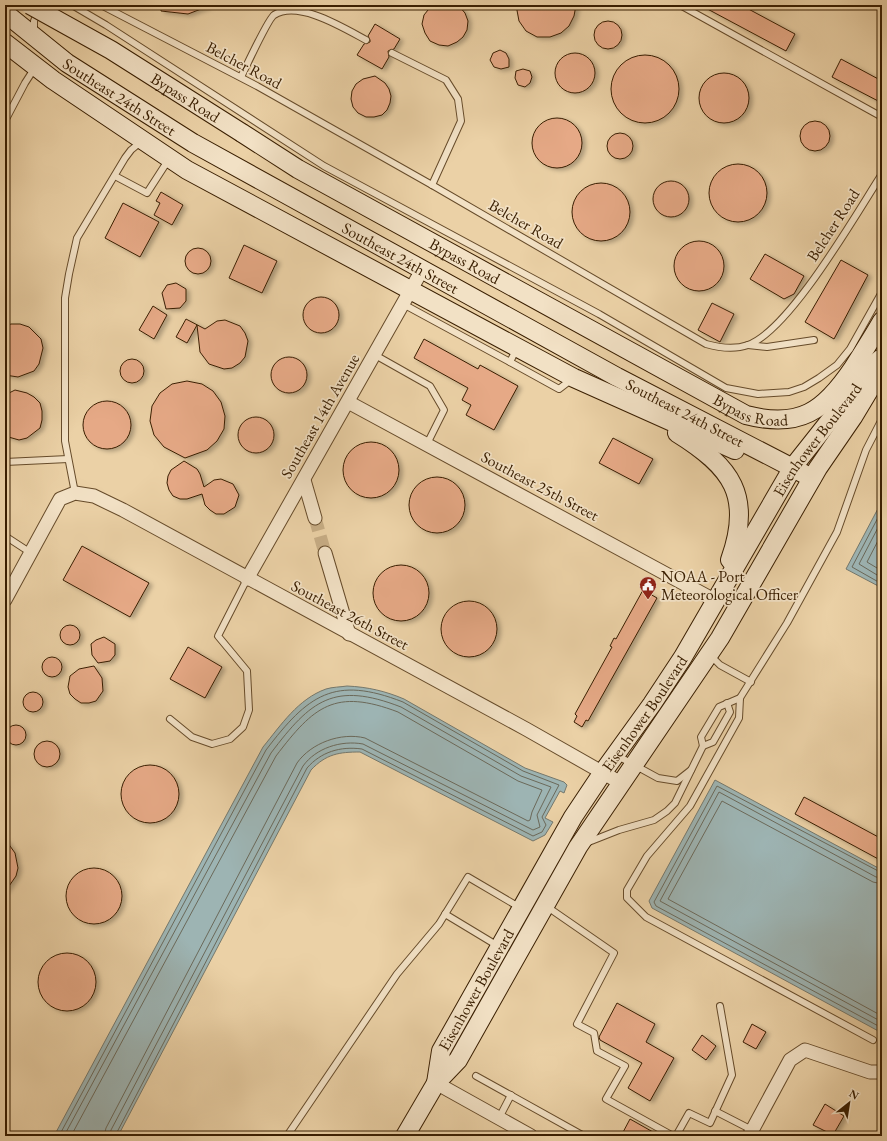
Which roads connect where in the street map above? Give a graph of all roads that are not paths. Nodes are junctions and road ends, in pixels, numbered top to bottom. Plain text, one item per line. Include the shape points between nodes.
1 (30, 5) edge
2 (42, 5) edge
3 (72, 5) edge
4 (101, 5) edge
5 (680, 5) edge
6 (5, 13) edge
7 (34, 37) junction
8 (366, 40) dead end
9 (5, 43) edge
10 (392, 53) dead end
11 (36, 66) junction
12 (241, 77) junction
13 (128, 103) junction
14 (92, 106) junction
15 (882, 117) edge
16 (5, 121) edge
17 (183, 137) junction
18 (143, 140) junction
19 (170, 158) junction
20 (882, 174) edge
21 (115, 176) junction
22 (432, 185) junction
23 (330, 220) junction
24 (318, 241) junction
25 (422, 270) junction
26 (882, 292) edge
27 (407, 297) junction
28 (882, 321) edge
29 (528, 326) junction
30 (814, 340) dead end
31 (748, 345) junction
32 (375, 355) junction
33 (514, 355) junction
34 (881, 357) edge
35 (624, 400) junction
36 (348, 402) junction
37 (882, 419) edge
38 (427, 444) junction
39 (68, 458) junction
40 (5, 462) edge
41 (790, 472) junction
42 (304, 480) junction
43 (809, 482) junction
44 (75, 493) junction
45 (315, 518) tunnel mouth
46 (5, 536) edge
47 (31, 552) junction
48 (325, 553) tunnel mouth
49 (247, 579) junction
50 (5, 600) edge
51 (716, 601) junction
52 (349, 634) junction
53 (709, 655) junction
54 (751, 682) junction
55 (740, 698) junction
56 (727, 703) junction
57 (170, 719) dead end
58 (703, 746) junction
59 (615, 754) junction
60 (633, 765) junction
61 (692, 769) junction
62 (603, 772) junction
63 (621, 783) junction
64 (578, 847) junction
65 (534, 902) junction
66 (445, 914) junction
67 (500, 948) junction
68 (720, 1006) dead end
69 (873, 1040) dead end
70 (882, 1072) edge
71 (476, 1076) dead end
72 (436, 1083) junction
73 (511, 1095) junction
74 (715, 1111) junction
75 (499, 1118) junction
76 (750, 1133) edge
77 (287, 1136) edge
78 (405, 1136) edge
79 (531, 1136) edge
80 (584, 1136) edge
81 (675, 1136) edge

1 - 28 street, Bypass Road, bridge via 111,50 305,172 746,415 778,420 805,415 818,409 840,388
2 - 7 lane via 34,21
3 - 26 lane via 324,166 592,311 726,388 758,394 789,392 819,378 837,365 850,349
4 - 12 lane, Belcher Road
5 - 15 lane
6 - 7 street, Southeast 24th Street
7 - 13 street, Southeast 24th Street via 67,63
8 - 12 lane via 307,9 289,7 273,15
9 - 11 street, Southeast 24th Street
10 - 22 lane via 446,80 458,98 462,121
11 - 14 street, Southeast 24th Street
11 - 16 lane
12 - 22 lane, Belcher Road
13 - 14 street via 131,110 129,115 124,117 105,107
13 - 17 street, Southeast 24th Street
14 - 18 street, Southeast 24th Street
17 - 18 street via 163,134
17 - 23 street, Southeast 24th Street
18 - 19 street, Southeast 24th Street
18 - 21 lane via 131,150
19 - 21 lane via 147,193
19 - 24 street, Southeast 24th Street via 187,170
20 - 31 lane, Belcher Road via 800,299 769,331
21 - 39 lane via 77,238 65,298 65,441
22 - 31 lane, Belcher Road via 706,344 722,349
23 - 24 street
23 - 25 street, Southeast 24th Street
24 - 27 street, Southeast 24th Street
25 - 27 street, Southeast 14th Avenue
25 - 29 street, Southeast 24th Street
27 - 32 street, Southeast 14th Avenue
27 - 33 street, Southeast 24th Street
29 - 33 street
29 - 41 street, Southeast 24th Street
30 - 31 lane via 768,347
32 - 36 street, Southeast 14th Avenue
32 - 38 lane via 430,386 444,410
33 - 35 street, Southeast 24th Street
34 - 41 street, Eisenhower Boulevard via 866,371
34 - 43 street, Eisenhower Boulevard via 874,382
35 - 41 street, Southeast 24th Street via 757,460
35 - 51 street via 709,456 721,467 732,484 738,500 740,518 737,541
36 - 38 street, Southeast 25th Street
36 - 42 street, Southeast 14th Avenue
37 - 54 lane via 866,450 837,532
38 - 51 street, Southeast 25th Street
39 - 40 lane
39 - 44 lane
41 - 43 street, Southeast 24th Street
41 - 51 street, Eisenhower Boulevard
42 - 45 street
42 - 49 street, Southeast 14th Avenue
43 - 53 street, Eisenhower Boulevard
44 - 47 street via 60,499
44 - 49 street, Southeast 26th Street via 94,496 123,510
46 - 47 lane
47 - 50 street
48 - 52 street
49 - 52 street, Southeast 26th Street
49 - 57 lane via 218,636 247,671 249,710 243,727 230,739 212,744 192,738
51 - 59 street, Eisenhower Boulevard via 660,692
52 - 62 street, Southeast 26th Street
53 - 54 lane
53 - 60 street, Eisenhower Boulevard
54 - 55 lane
55 - 56 lane
55 - 69 lane via 739,718 690,806 647,856 627,890 628,898 646,917
56 - 58 lane via 719,707 701,737
56 - 58 lane via 730,712 713,742
58 - 61 lane
59 - 60 lane
59 - 62 street, Eisenhower Boulevard
60 - 61 lane via 658,778 677,780
60 - 63 street, Eisenhower Boulevard
61 - 64 lane via 675,803 654,820 619,830
62 - 63 street, Southeast 26th Street
62 - 65 street, Eisenhower Boulevard via 573,817
63 - 64 street, Eisenhower Boulevard
64 - 65 street, Eisenhower Boulevard
65 - 66 lane via 468,877
65 - 67 street, Eisenhower Boulevard
65 - 72 street, Eisenhower Boulevard via 458,1060
65 - 81 lane via 614,953 577,1024 594,1033 597,1051 625,1066 606,1099
66 - 67 lane
66 - 77 lane via 397,974
67 - 72 street, Eisenhower Boulevard via 441,1051
68 - 74 lane via 732,1075
70 - 76 street via 870,1072 805,1050 790,1060
71 - 73 lane
72 - 75 street
72 - 78 street, Eisenhower Boulevard
73 - 75 lane
73 - 80 lane
74 - 76 lane
74 - 81 lane via 710,1123 689,1113
75 - 79 street

